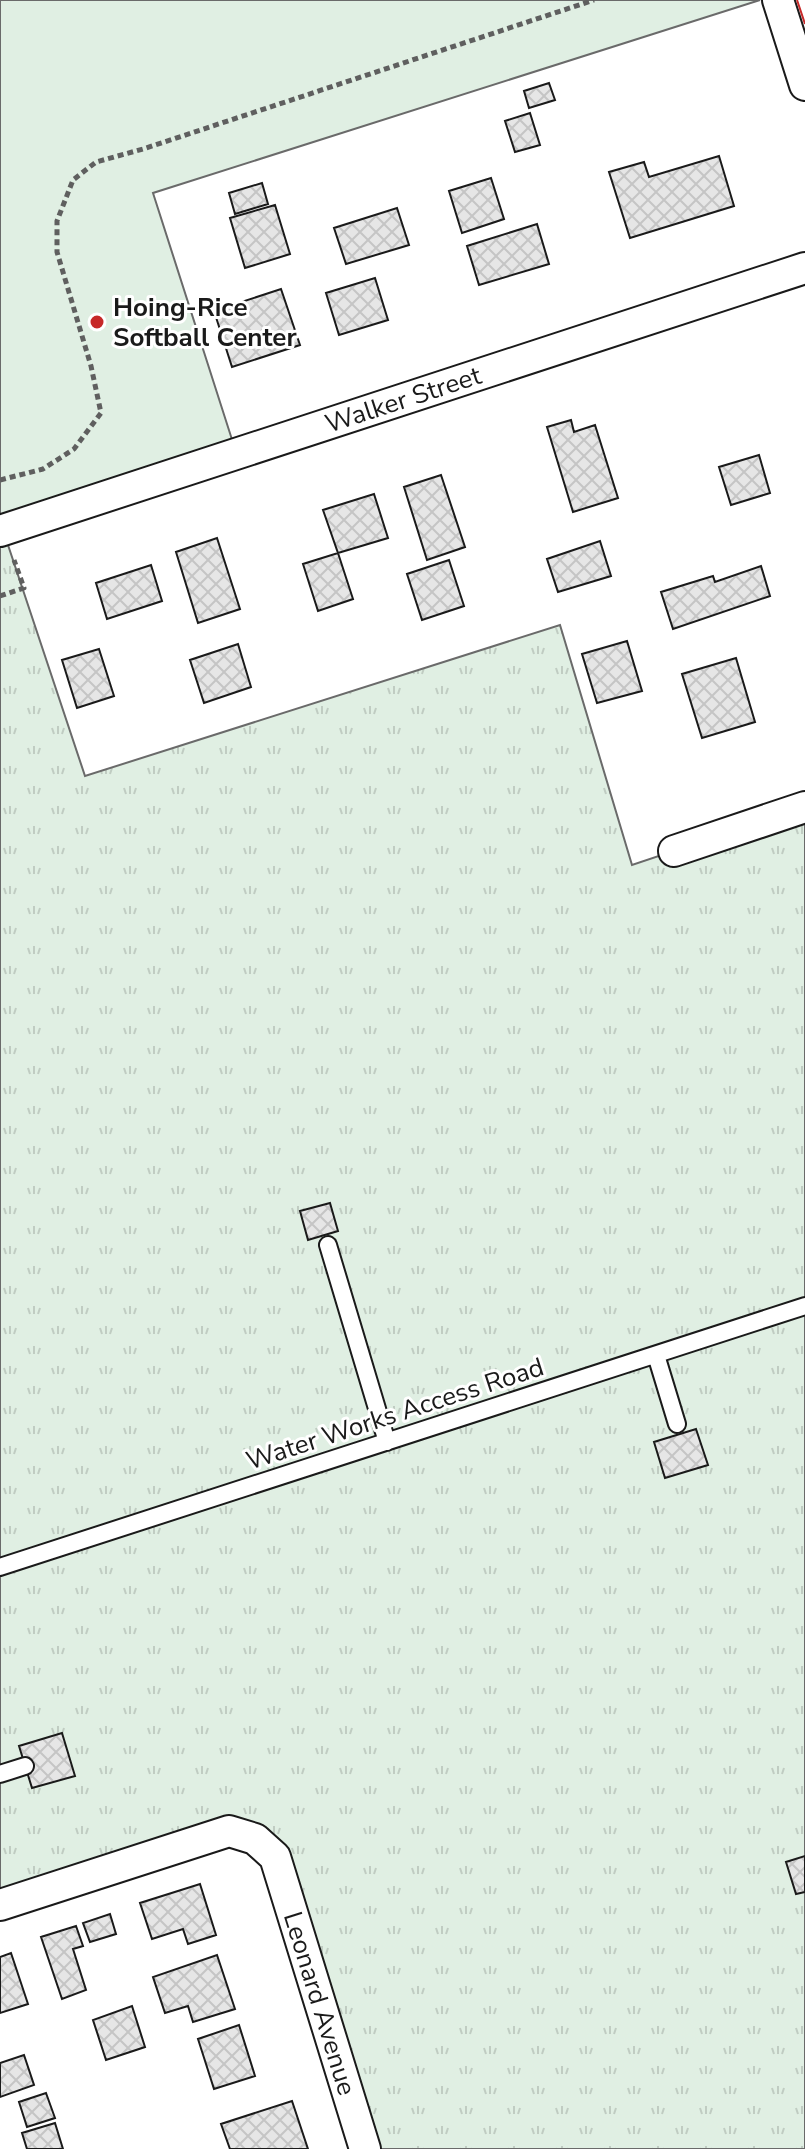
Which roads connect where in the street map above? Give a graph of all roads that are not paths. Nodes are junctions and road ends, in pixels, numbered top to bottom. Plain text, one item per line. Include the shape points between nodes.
1 (778, 0) edge
2 (805, 85) edge
3 (805, 268) edge
4 (0, 531) edge
5 (805, 807) edge
6 (674, 851) dead end
7 (328, 1245) dead end
8 (805, 1306) edge
9 (656, 1355) junction
10 (677, 1424) dead end
11 (387, 1442) junction
12 (0, 1567) edge
13 (25, 1766) dead end
14 (0, 1774) edge
15 (0, 1905) edge
16 (365, 2149) edge

1 - 2 street
3 - 4 street, Walker Street
5 - 6 street
7 - 11 lane
8 - 9 lane, Water Works Access Road
9 - 10 lane
9 - 11 lane, Water Works Access Road
11 - 12 lane, Water Works Access Road
13 - 14 lane
15 - 16 street, Leonard Avenue via 229,1831 255,1839 275,1857

